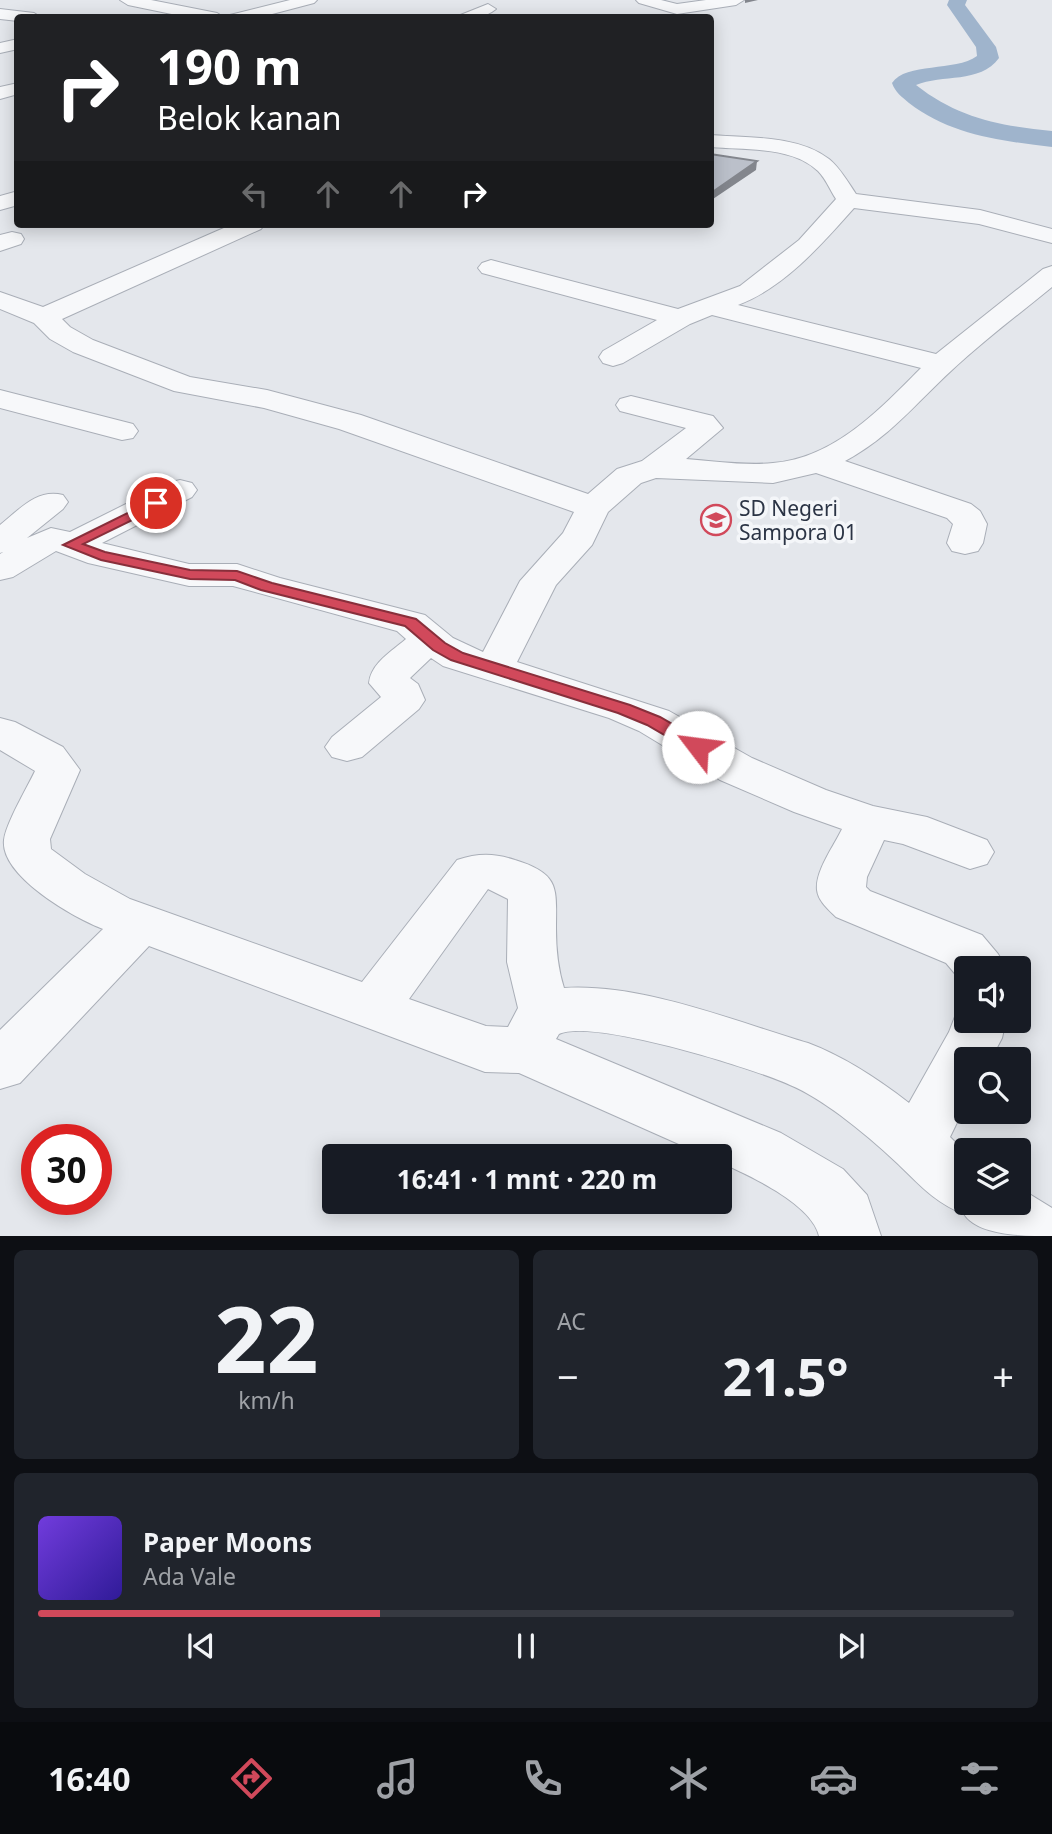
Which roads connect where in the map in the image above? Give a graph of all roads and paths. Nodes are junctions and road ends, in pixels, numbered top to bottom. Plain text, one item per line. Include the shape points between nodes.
1 (309, 0) edge
2 (644, 0) edge
3 (692, 0) edge
4 (736, 0) edge
5 (143, 1) edge
6 (254, 1) edge
7 (709, 6) junction
8 (284, 7) junction
9 (488, 9) dead end
10 (200, 14) edge
11 (253, 14) edge
12 (473, 14) edge
13 (714, 141) edge
14 (848, 200) junction
15 (244, 228) edge
16 (1052, 236) edge
17 (491, 268) dead end
18 (1052, 274) edge
19 (0, 300) edge
20 (711, 307) junction
21 (44, 317) junction
22 (680, 318) junction
23 (613, 357) dead end
24 (941, 364) junction
25 (0, 399) edge
26 (631, 405) dead end
27 (122, 431) dead end
28 (654, 468) junction
29 (810, 476) junction
30 (180, 490) dead end
31 (51, 502) dead end
32 (593, 507) junction
33 (965, 543) dead end
34 (71, 545) junction
35 (5, 553) edge
36 (431, 638) junction
37 (494, 669) junction
38 (0, 732) edge
39 (346, 747) dead end
40 (869, 821) junction
41 (970, 852) dead end
42 (140, 923) junction
43 (970, 956) edge
44 (373, 1008) junction
45 (536, 1032) junction
46 (976, 1033) edge
47 (0, 1066) edge
48 (917, 1144) junction
49 (954, 1179) edge
50 (1009, 1215) edge
51 (850, 1236) edge
52 (1042, 1236) edge

1 - 8 street
2 - 7 street via 677,9
3 - 7 street
4 - 7 street
5 - 10 street
6 - 8 street
8 - 11 street
9 - 12 street
13 - 14 street via 812,157 827,169
14 - 16 street via 980,217
14 - 20 street via 777,272 749,292
15 - 21 street
17 - 22 street
18 - 24 street
19 - 21 street
20 - 22 street
20 - 24 street
21 - 32 street via 83,346 184,385 267,399 337,419
22 - 23 street
24 - 29 street via 879,425
25 - 27 street
26 - 28 street via 707,428
28 - 29 street
28 - 32 street via 629,476
29 - 33 street via 958,511 970,524
30 - 34 street
31 - 35 street
32 - 37 street via 579,537 539,581
34 - 35 street via 54,539
34 - 36 street via 190,575 237,575 411,623
36 - 37 street via 447,652
36 - 39 street via 390,674 389,683 404,699
37 - 40 street via 654,721 736,769
38 - 42 street via 48,757 58,770 27,839 28,855 75,894
40 - 41 street via 911,829
40 - 43 street via 843,877 841,892 853,904 964,949
42 - 44 street
42 - 47 street
44 - 45 street via 485,1049
44 - 45 street via 474,872 498,871 532,891
45 - 48 street via 574,1008 676,1025 808,1067 859,1097
45 - 51 street via 822,1188 845,1215
46 - 48 street
48 - 49 street
50 - 52 street

